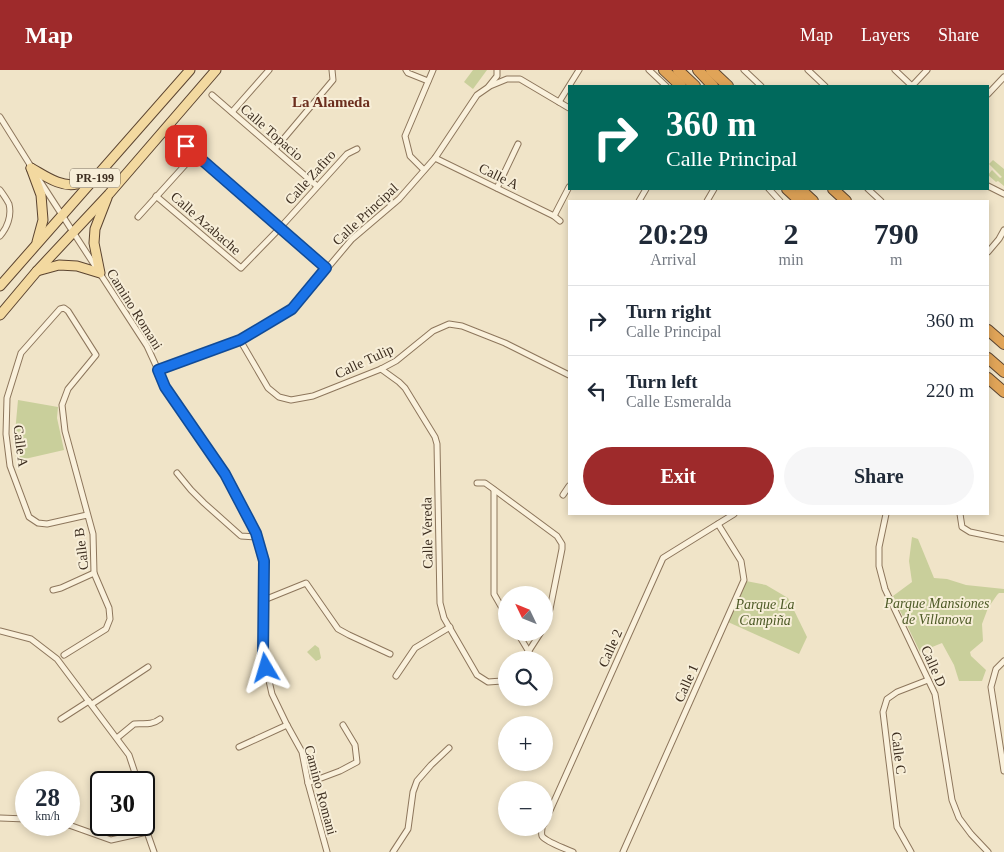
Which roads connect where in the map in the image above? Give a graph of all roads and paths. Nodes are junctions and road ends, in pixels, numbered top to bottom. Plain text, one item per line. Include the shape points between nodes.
1 (190, 70) edge
2 (216, 70) edge
3 (269, 70) edge
4 (332, 70) edge
5 (406, 70) edge
6 (432, 70) edge
7 (497, 70) edge
8 (579, 70) edge
9 (649, 70) edge
10 (664, 70) edge
11 (678, 70) edge
12 (698, 70) edge
13 (711, 70) edge
14 (721, 70) edge
15 (744, 70) edge
16 (808, 70) edge
17 (895, 70) edge
18 (927, 70) edge
19 (1004, 77) edge
20 (428, 81) junction
21 (570, 85) edge
22 (665, 85) edge
23 (680, 85) edge
24 (694, 85) edge
25 (712, 85) edge
26 (727, 85) edge
27 (732, 85) edge
28 (760, 85) edge
29 (824, 85) edge
30 (911, 85) edge
31 (913, 85) edge
32 (568, 88) edge
33 (485, 90) junction
34 (989, 93) edge
35 (212, 95) dead end
36 (559, 102) junction
37 (568, 107) edge
38 (232, 112) junction
39 (0, 117) edge
40 (177, 137) dead end
41 (518, 144) dead end
42 (275, 149) junction
43 (357, 149) dead end
44 (194, 154) junction
45 (435, 158) junction
46 (31, 168) junction
47 (424, 170) junction
48 (98, 174) junction
49 (317, 186) junction
50 (989, 186) edge
51 (497, 188) junction
52 (568, 189) edge
53 (0, 190) edge
54 (770, 190) edge
55 (788, 190) edge
56 (801, 190) edge
57 (810, 190) edge
58 (835, 190) edge
59 (869, 190) edge
60 (109, 194) junction
61 (1004, 194) edge
62 (156, 196) junction
63 (779, 200) edge
64 (799, 200) edge
65 (812, 200) edge
66 (820, 200) edge
67 (845, 200) edge
68 (880, 200) edge
69 (62, 216) junction
70 (554, 216) junction
71 (138, 217) dead end
72 (560, 221) dead end
73 (71, 228) junction
74 (280, 229) junction
75 (1004, 230) edge
76 (0, 236) edge
77 (37, 243) junction
78 (989, 251) edge
79 (241, 268) joint
80 (326, 268) junction
81 (37, 271) junction
82 (100, 273) junction
83 (0, 286) edge
84 (68, 311) joint
85 (0, 315) edge
86 (989, 331) edge
87 (240, 340) junction
88 (1004, 344) edge
89 (989, 359) edge
90 (381, 369) junction
91 (158, 370) junction
92 (1004, 372) edge
93 (568, 374) edge
94 (989, 379) edge
95 (1004, 392) edge
96 (3, 435) edge
97 (177, 472) dead end
98 (477, 483) dead end
99 (568, 488) edge
100 (494, 490) junction
101 (563, 495) dead end
102 (87, 515) junction
103 (732, 515) edge
104 (886, 515) edge
105 (960, 515) edge
106 (718, 524) junction
107 (257, 537) junction
108 (1004, 539) edge
109 (94, 573) junction
110 (53, 590) dead end
111 (553, 593) edge
112 (264, 600) junction
113 (498, 601) edge
114 (450, 627) junction
115 (0, 631) edge
116 (390, 654) dead end
117 (64, 655) dead end
118 (1004, 661) edge
119 (148, 667) dead end
120 (396, 676) dead end
121 (928, 680) junction
122 (498, 681) edge
123 (90, 703) junction
124 (61, 719) dead end
125 (160, 719) dead end
126 (286, 725) junction
127 (343, 725) dead end
128 (117, 738) junction
129 (239, 747) dead end
130 (449, 748) dead end
131 (134, 771) edge
132 (1004, 771) edge
133 (308, 782) junction
134 (553, 804) edge
135 (0, 818) edge
136 (15, 819) edge
137 (99, 836) edge
138 (128, 836) edge
139 (148, 836) edge
140 (542, 836) edge
141 (154, 852) edge
142 (327, 852) edge
143 (393, 852) edge
144 (573, 852) edge
145 (623, 852) edge
146 (911, 852) edge
147 (988, 852) edge

1 - 48 main road, PR-199
2 - 60 main road, PR-199
3 - 38 street
4 - 42 street via 333,80
5 - 20 street
6 - 20 street
7 - 33 street via 498,76
8 - 21 street
9 - 22 street
10 - 23 highway
11 - 24 highway
12 - 25 highway
13 - 26 highway
14 - 27 highway
15 - 28 street
16 - 29 street
17 - 30 street
18 - 31 street
19 - 34 street
20 - 47 street via 405,136 410,156
32 - 36 street
33 - 36 street, Calle Principal via 507,79 520,79
33 - 45 street, Calle Principal via 477,95
35 - 38 street, Calle Topacio
36 - 37 street
38 - 42 street, Calle Topacio
39 - 46 street, Camino Romani
40 - 44 street
41 - 51 street
42 - 49 street, Calle Topacio
43 - 49 street, Calle Zafiro via 347,154
44 - 62 street
44 - 74 street
45 - 47 street, Calle Principal
45 - 51 street, Calle A
46 - 48 main road via 49,179 76,185
46 - 69 street, Camino Romani
46 - 77 main road via 41,195 43,220
47 - 80 street, Calle Principal via 399,199 352,239
48 - 69 main road, PR-199
49 - 74 street, Calle Zafiro
50 - 61 street
51 - 70 street, Calle A
52 - 70 street
53 - 76 street via 8,204 9,217
54 - 63 street
55 - 64 highway
56 - 65 highway
57 - 66 highway
58 - 67 highway
59 - 68 street
60 - 73 main road, PR-199
60 - 82 main road via 95,229 94,243
62 - 71 street
62 - 79 street, Calle Azabache
69 - 73 street, Camino Romani
69 - 77 main road, PR-199
70 - 72 street, Calle A
73 - 81 main road, PR-199
73 - 82 street, Camino Romani
74 - 79 street, Calle Zafiro
74 - 80 street
75 - 78 street
77 - 83 main road, PR-199
80 - 87 street, Calle Principal via 292,309
81 - 82 main road via 59,265
81 - 85 main road, PR-199
82 - 91 street, Camino Romani via 147,346
84 - 96 street, Calle A via 60,309 22,353 7,398
84 - 102 street, Calle B via 96,355 68,389 62,405 65,431
86 - 88 highway
87 - 90 street, Calle Tulip via 268,388 279,397 291,400 313,396
87 - 91 street, Calle Principal
89 - 92 highway
90 - 93 street, Calle Tulip via 433,331 449,324 505,343
90 - 114 street, Calle Vereda via 404,388 435,436 440,603
91 - 107 street, Camino Romani via 165,387 225,474
94 - 95 highway
96 - 102 street, Calle A via 10,466 29,516 38,524 47,524
97 - 107 street via 204,503 241,536
98 - 100 street via 484,483
99 - 101 street
100 - 111 street via 557,536 562,544
100 - 113 street via 494,594
102 - 109 street, Calle B via 93,534
103 - 106 street, Calle 2
104 - 121 street, Calle D via 879,547 879,566 885,589
105 - 108 street via 962,527 970,532
106 - 134 street, Calle 2 via 663,558
106 - 145 street, Calle 1 via 741,561 744,580
107 - 112 street, Camino Romani via 264,561
109 - 110 street
109 - 117 street, Calle B via 109,608 110,619 106,629
112 - 116 street via 306,583 338,629
112 - 126 street, Camino Romani via 263,654 272,694
114 - 120 street via 415,648
114 - 122 street, Calle Vereda via 477,674 488,682
115 - 123 street via 31,638 57,659
118 - 132 street via 996,669 991,687
119 - 123 street
121 - 146 street, Calle C via 887,699 883,712 898,827
121 - 147 street, Calle D via 935,694 952,800 959,818
123 - 124 street
123 - 128 street
125 - 128 street via 151,724 134,724
126 - 129 street
126 - 133 street, Camino Romani via 302,752
127 - 133 street via 355,745 357,762 340,772
128 - 131 street via 129,755
130 - 143 street via 417,782 408,829
133 - 142 street, Camino Romani
135 - 136 street
137 - 138 street via 110,840
139 - 141 street
140 - 144 street, Calle 2

